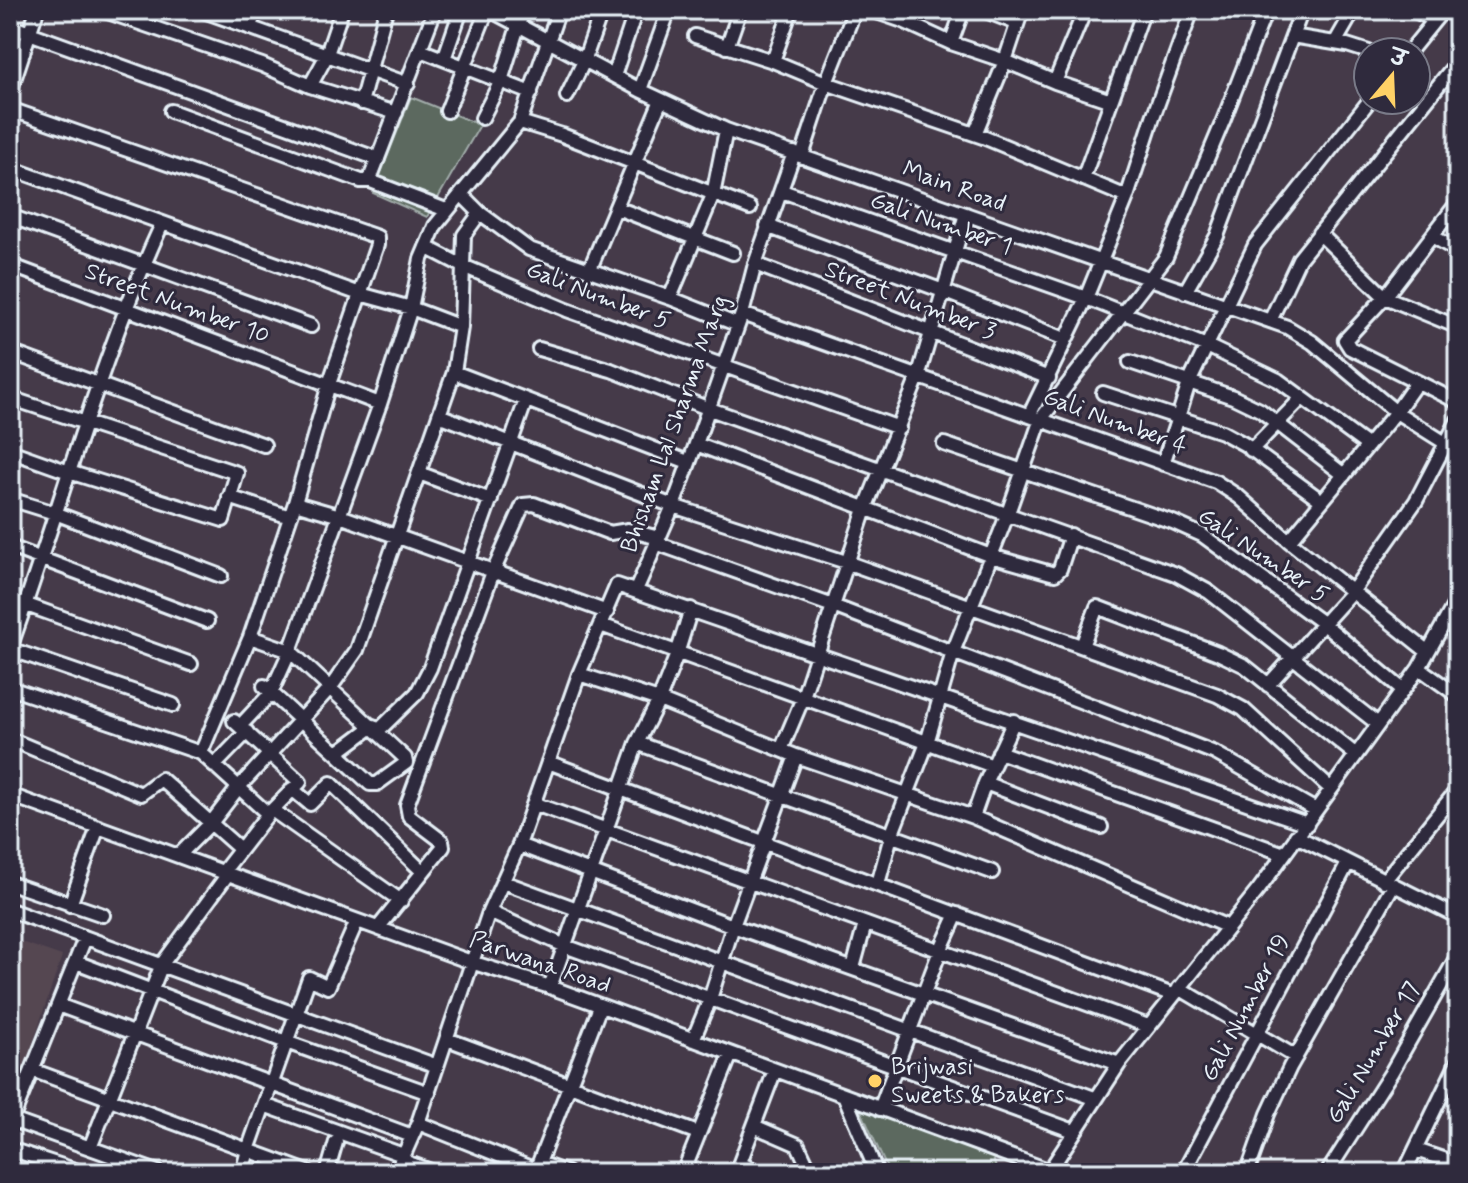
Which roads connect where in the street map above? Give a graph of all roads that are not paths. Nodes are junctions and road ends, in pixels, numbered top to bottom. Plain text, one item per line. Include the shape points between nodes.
1 (37, 10) edge
2 (102, 10) edge
3 (255, 10) edge
4 (342, 10) edge
5 (386, 10) edge
6 (435, 10) edge
7 (461, 10) edge
8 (488, 10) edge
9 (523, 10) edge
10 (559, 10) edge
11 (602, 10) edge
12 (636, 10) edge
13 (669, 10) edge
14 (740, 10) edge
15 (791, 10) edge
16 (855, 10) edge
17 (871, 10) edge
18 (963, 10) edge
19 (983, 10) edge
20 (1022, 10) edge
21 (1085, 10) edge
22 (1144, 10) edge
23 (1192, 10) edge
24 (1266, 10) edge
25 (1302, 10) edge
26 (1354, 10) edge
27 (1413, 10) edge
28 (206, 11) edge
29 (1439, 15) edge
30 (905, 16) edge
31 (1016, 23) junction
32 (519, 25) junction
33 (10, 26) edge
34 (250, 28) junction
35 (30, 33) junction
36 (695, 36) dead end
37 (1292, 36) junction
38 (1422, 36) edge
39 (548, 40) junction
40 (951, 43) junction
41 (1335, 43) junction
42 (727, 47) junction
43 (1352, 48) edge
44 (420, 50) junction
45 (326, 57) junction
46 (444, 59) junction
47 (584, 61) junction
48 (773, 61) junction
49 (1005, 61) junction
50 (1458, 61) edge
51 (463, 66) junction
52 (369, 70) junction
53 (614, 76) junction
54 (501, 81) junction
55 (1055, 82) junction
56 (826, 83) junction
57 (408, 84) junction
58 (310, 86) junction
59 (640, 90) junction
60 (10, 92) edge
61 (531, 93) junction
62 (567, 96) dead end
63 (661, 100) junction
64 (1111, 101) junction
65 (361, 103) junction
66 (10, 109) edge
67 (171, 111) dead end
68 (447, 111) dead end
69 (396, 113) junction
70 (1357, 116) edge
71 (482, 118) dead end
72 (520, 122) junction
73 (726, 130) junction
74 (975, 134) junction
75 (798, 155) junction
76 (378, 159) junction
77 (635, 164) junction
78 (10, 168) edge
79 (1083, 179) junction
80 (371, 181) junction
81 (782, 191) junction
82 (461, 194) junction
83 (713, 195) junction
84 (1127, 197) junction
85 (1458, 202) edge
86 (617, 208) junction
87 (750, 208) dead end
88 (446, 210) junction
89 (480, 213) junction
90 (966, 214) junction
91 (10, 216) edge
92 (162, 224) junction
93 (767, 226) junction
94 (1319, 233) junction
95 (1432, 236) junction
96 (694, 238) junction
97 (426, 247) junction
98 (1458, 251) edge
99 (733, 253) dead end
100 (955, 253) junction
101 (1099, 262) junction
102 (755, 264) junction
103 (10, 265) edge
104 (143, 266) junction
105 (463, 266) junction
106 (589, 271) junction
107 (1150, 280) junction
108 (943, 291) junction
109 (1185, 292) junction
110 (360, 294) junction
111 (1385, 297) junction
112 (670, 298) junction
113 (1086, 298) junction
114 (1225, 305) junction
115 (411, 308) junction
116 (127, 309) junction
117 (1122, 312) junction
118 (740, 320) junction
119 (1270, 321) junction
120 (311, 326) dead end
121 (461, 327) junction
122 (1458, 327) edge
123 (930, 334) junction
124 (1065, 339) junction
125 (1207, 346) junction
126 (539, 349) dead end
127 (10, 353) edge
128 (1130, 362) dead end
129 (723, 365) junction
130 (454, 372) junction
131 (918, 377) junction
132 (1049, 378) junction
133 (1417, 382) junction
134 (1189, 383) junction
135 (329, 384) junction
136 (98, 386) junction
137 (1103, 393) dead end
138 (10, 398) edge
139 (1302, 398) junction
140 (526, 400) junction
141 (1458, 402) edge
142 (380, 404) junction
143 (707, 408) junction
144 (1396, 412) junction
145 (439, 415) junction
146 (1036, 417) junction
147 (1178, 419) junction
148 (1458, 420) edge
149 (84, 423) junction
150 (1277, 423) junction
151 (899, 428) junction
152 (512, 442) junction
153 (696, 444) junction
154 (944, 444) dead end
155 (264, 445) dead end
156 (1368, 446) junction
157 (1452, 448) edge
158 (1251, 450) junction
159 (10, 451) edge
160 (688, 462) junction
161 (1163, 464) junction
162 (882, 469) junction
163 (69, 472) junction
164 (1023, 472) junction
165 (419, 473) junction
166 (1344, 475) junction
167 (229, 497) junction
168 (10, 499) edge
169 (491, 500) junction
170 (1322, 501) junction
171 (295, 503) junction
172 (673, 506) junction
173 (865, 509) junction
174 (55, 513) junction
175 (1008, 513) junction
176 (340, 516) junction
177 (290, 517) junction
178 (1071, 535) junction
179 (397, 537) junction
180 (658, 540) junction
181 (1289, 541) junction
182 (10, 547) edge
183 (991, 556) junction
184 (42, 559) junction
185 (846, 562) junction
186 (466, 563) junction
187 (493, 572) junction
188 (221, 576) dead end
189 (636, 590) junction
190 (1352, 592) junction
191 (10, 599) edge
192 (1458, 600) edge
193 (25, 605) junction
194 (833, 606) junction
195 (971, 606) junction
196 (691, 609) junction
197 (607, 612) junction
198 (207, 621) dead end
199 (1324, 624) junction
200 (601, 625) junction
201 (250, 637) junction
202 (1082, 646) junction
203 (10, 648) edge
204 (290, 651) junction
205 (953, 652) junction
206 (1428, 652) junction
207 (817, 653) junction
208 (677, 654) junction
209 (1291, 659) junction
210 (191, 664) dead end
211 (1419, 668) junction
212 (579, 674) junction
213 (1268, 685) junction
214 (331, 687) junction
215 (10, 688) edge
216 (267, 690) junction
217 (1403, 690) junction
218 (939, 695) junction
219 (1458, 696) edge
220 (659, 700) junction
221 (802, 700) junction
222 (173, 705) dead end
223 (301, 720) junction
224 (1014, 721) junction
225 (1378, 724) junction
226 (241, 726) junction
227 (375, 728) junction
228 (10, 739) edge
229 (637, 743) junction
230 (927, 743) junction
231 (781, 750) junction
232 (999, 752) junction
233 (201, 753) junction
234 (337, 753) junction
235 (270, 754) junction
236 (1356, 755) junction
237 (796, 756) junction
238 (548, 762) junction
239 (214, 766) junction
240 (993, 766) junction
241 (985, 783) junction
242 (238, 788) junction
243 (621, 788) junction
244 (292, 789) junction
245 (1331, 789) junction
246 (1458, 789) edge
247 (906, 794) junction
248 (10, 795) edge
249 (781, 795) junction
250 (535, 804) junction
251 (1316, 810) junction
252 (270, 812) junction
253 (973, 817) junction
254 (211, 823) junction
255 (1307, 824) junction
256 (98, 827) junction
257 (1101, 827) dead end
258 (606, 829) junction
259 (891, 836) junction
260 (1296, 836) junction
261 (764, 841) junction
262 (519, 845) junction
263 (240, 849) junction
264 (1284, 854) junction
265 (179, 855) junction
266 (1348, 863) junction
267 (423, 872) junction
268 (591, 872) junction
269 (992, 872) dead end
270 (225, 873) junction
271 (503, 882) junction
272 (10, 883) edge
273 (750, 883) junction
274 (1389, 883) junction
275 (878, 884) junction
276 (401, 901) junction
277 (70, 905) junction
278 (10, 910) edge
279 (577, 910) junction
280 (489, 912) junction
281 (957, 914) junction
282 (103, 915) dead end
283 (1458, 917) edge
284 (357, 921) junction
285 (865, 924) junction
286 (733, 926) junction
287 (1228, 927) junction
288 (378, 928) junction
289 (85, 938) junction
290 (565, 946) junction
291 (940, 951) junction
292 (1458, 955) edge
293 (76, 962) junction
294 (471, 962) junction
295 (721, 962) junction
296 (162, 964) junction
297 (853, 968) junction
298 (550, 987) junction
299 (150, 991) junction
300 (1176, 992) junction
301 (924, 993) junction
302 (710, 999) junction
303 (58, 1005) junction
304 (600, 1007) junction
305 (296, 1014) junction
306 (1148, 1026) junction
307 (134, 1033) junction
308 (910, 1033) junction
309 (1257, 1034) junction
310 (447, 1039) junction
311 (693, 1040) junction
312 (286, 1042) junction
313 (731, 1054) junction
314 (1296, 1057) junction
315 (1458, 1062) edge
316 (1119, 1064) junction
317 (437, 1066) junction
318 (896, 1067) junction
319 (32, 1070) junction
320 (775, 1070) junction
321 (271, 1085) junction
322 (567, 1086) junction
323 (429, 1093) junction
324 (844, 1095) junction
325 (1094, 1098) junction
326 (111, 1099) junction
327 (264, 1105) junction
328 (880, 1109) junction
329 (418, 1123) junction
330 (754, 1126) junction
331 (1074, 1131) junction
332 (698, 1133) junction
333 (412, 1136) junction
334 (336, 1142) dead end
335 (90, 1148) junction
336 (10, 1149) edge
337 (248, 1150) junction
338 (1416, 1150) junction
339 (402, 1157) junction
340 (1458, 1164) edge
341 (536, 1168) edge
342 (738, 1168) edge
343 (1051, 1172) edge
344 (84, 1173) edge
345 (160, 1173) edge
346 (242, 1173) edge
347 (310, 1173) edge
348 (327, 1173) edge
349 (396, 1173) edge
350 (436, 1173) edge
351 (567, 1173) edge
352 (683, 1173) edge
353 (759, 1173) edge
354 (811, 1173) edge
355 (877, 1173) edge
356 (1183, 1173) edge
357 (1247, 1173) edge
358 (1327, 1173) edge
359 (1404, 1173) edge

1 - 35 street
2 - 58 street
3 - 34 street
4 - 45 street
5 - 52 street
6 - 44 street
7 - 46 street
8 - 32 street
8 - 51 street
9 - 32 street
10 - 39 street
11 - 47 street
12 - 53 street
13 - 59 street
14 - 42 street
15 - 48 street
16 - 56 street, Bhisham Lal Sharma Marg
17 - 30 street
18 - 40 street
19 - 31 street
20 - 31 street
21 - 55 street
22 - 64 street
23 - 84 street
24 - 107 street via 1177,233
25 - 37 street
26 - 41 street
27 - 29 street
28 - 34 street
29 - 38 street
30 - 40 street
31 - 49 street
32 - 39 street
32 - 54 street
33 - 35 street
34 - 45 street
35 - 60 street
35 - 76 street
36 - 42 street
37 - 41 street
37 - 109 street via 1217,236
39 - 47 street
39 - 61 street
40 - 49 street
41 - 43 street
42 - 48 street
44 - 46 street
44 - 57 street
45 - 52 street
45 - 58 street
46 - 51 street
47 - 53 street
47 - 62 street
48 - 56 street
49 - 55 street
49 - 74 street
50 - 94 street
51 - 54 street
51 - 68 street
52 - 57 street
52 - 65 street
53 - 59 street
54 - 61 street
54 - 71 street
55 - 64 street
56 - 74 street
56 - 75 street, Bhisham Lal Sharma Marg
57 - 69 street
58 - 65 street
59 - 63 street
61 - 72 street
63 - 73 street
63 - 77 street
64 - 79 street
65 - 69 street
66 - 110 street via 374,235 377,245
67 - 80 street
69 - 76 street
70 - 114 street via 1261,237
72 - 77 street
72 - 82 street
73 - 75 street
73 - 83 street
74 - 79 street
75 - 81 street, Bhisham Lal Sharma Marg
75 - 90 street, Main Road
76 - 80 street
77 - 83 street
77 - 86 street
78 - 92 street
79 - 84 street
80 - 88 street
81 - 93 street, Bhisham Lal Sharma Marg
81 - 100 street, Gali Number 1
82 - 88 street
82 - 89 street, Gali Number 4
83 - 87 street
83 - 96 street
84 - 101 street
85 - 95 street
86 - 96 street
86 - 106 street
88 - 97 street
89 - 105 street via 465,231
89 - 106 street, Gali Number 4 via 517,243
90 - 100 street
90 - 101 street, Main Road
91 - 104 street
92 - 104 street
92 - 110 street
93 - 102 street, Bhisham Lal Sharma Marg
93 - 108 street
94 - 111 street
94 - 119 street via 1289,277
95 - 98 street
95 - 111 street
96 - 99 street
96 - 112 street
97 - 105 street, Gali Number 5
97 - 115 street
100 - 108 street
100 - 113 street, Gali Number 1
101 - 107 street, Main Road
101 - 113 street
102 - 118 street, Bhisham Lal Sharma Marg
102 - 123 street, Street Number 3
103 - 116 street, Street Number 10
104 - 116 street
104 - 120 street
105 - 121 street
105 - 129 street, Gali Number 5 via 567,310
106 - 112 street, Gali Number 4
107 - 109 street, Main Road
107 - 117 street
108 - 123 street
108 - 124 street
109 - 114 street, Main Road
110 - 115 street
110 - 135 street
111 - 122 street
111 - 133 street via 1345,342
112 - 118 street, Gali Number 4
113 - 117 street, Gali Number 1
113 - 124 street
114 - 119 street, Main Road
114 - 125 street
115 - 121 street
115 - 142 street
116 - 135 street, Street Number 10
116 - 136 street
117 - 125 street, Gali Number 1
117 - 146 street
118 - 129 street, Bhisham Lal Sharma Marg
118 - 131 street, Gali Number 4
119 - 144 street, Main Road via 1301,334
121 - 130 street
123 - 131 street
123 - 132 street, Street Number 3
124 - 132 street
125 - 134 street
125 - 139 street, Gali Number 1 via 1269,375
126 - 143 street via 611,370
127 - 136 street
128 - 134 street
129 - 143 street, Bhisham Lal Sharma Marg
129 - 151 street, Gali Number 5
130 - 140 street
130 - 145 street
131 - 146 street, Gali Number 4
131 - 151 street
132 - 146 street
133 - 141 street
133 - 144 street
134 - 147 street
134 - 150 street via 1247,404
135 - 142 street, Street Number 10
135 - 171 street
136 - 149 street
136 - 155 street
137 - 147 street
138 - 149 street
139 - 150 street
139 - 156 street, Gali Number 1
140 - 152 street
140 - 160 street
142 - 176 street
143 - 153 street, Bhisham Lal Sharma Marg
143 - 162 street
144 - 156 street
144 - 157 street, Main Road
145 - 152 street
145 - 165 street
146 - 161 street, Gali Number 4
146 - 164 street
147 - 158 street via 1222,432
147 - 161 street
148 - 157 street
149 - 163 street
149 - 167 street via 237,473
150 - 158 street
150 - 166 street
151 - 162 street
152 - 169 street
152 - 172 street
153 - 160 street, Bhisham Lal Sharma Marg
153 - 173 street
154 - 164 street, Gali Number 5
156 - 166 street
157 - 190 street
158 - 170 street
159 - 163 street
160 - 172 street, Bhisham Lal Sharma Marg
161 - 181 street, Gali Number 4 via 1216,482
162 - 173 street
162 - 175 street
163 - 167 street via 223,520
163 - 174 street
164 - 175 street
164 - 199 street, Gali Number 5 via 1202,535
165 - 169 street
165 - 179 street
166 - 170 street
167 - 177 street
168 - 174 street
169 - 186 street
170 - 181 street
171 - 176 street
171 - 177 street
172 - 180 street, Bhisham Lal Sharma Marg
172 - 185 street
173 - 183 street
173 - 185 street
174 - 184 street
174 - 188 street
175 - 178 street
175 - 183 street
176 - 179 street
176 - 204 street
177 - 201 street
178 - 183 street via 1055,574
178 - 209 street via 1209,592
179 - 186 street
179 - 214 street via 357,650
180 - 187 street via 628,530 610,533 534,504 523,505
180 - 189 street, Bhisham Lal Sharma Marg
180 - 194 street
181 - 190 street, Gali Number 4
182 - 184 street
183 - 195 street
184 - 193 street
184 - 198 street
185 - 194 street
185 - 195 street
186 - 187 street
186 - 227 street via 424,682 407,706
187 - 197 street
187 - 267 street via 407,805 409,816 443,843
189 - 196 street, Bhisham Lal Sharma Marg
189 - 197 street via 617,585
190 - 199 street
190 - 206 street, Gali Number 4
191 - 193 street
192 - 206 street
193 - 203 street
193 - 210 street
194 - 205 street
194 - 207 street
195 - 202 street
195 - 205 street
196 - 207 street, Bhisham Lal Sharma Marg
196 - 208 street
197 - 200 street
199 - 209 street
199 - 217 street, Gali Number 5
200 - 208 street
200 - 212 street
201 - 204 street
201 - 233 street
202 - 213 street via 1097,607 1226,657
202 - 245 street via 1233,703
203 - 222 street
204 - 214 street
204 - 216 street
205 - 218 street
205 - 251 street via 1215,753
206 - 211 street
207 - 218 street, Bhisham Lal Sharma Marg
207 - 221 street
208 - 220 street
208 - 221 street
209 - 213 street
209 - 225 street
211 - 217 street
211 - 219 street
212 - 220 street
212 - 238 street
213 - 236 street
214 - 223 street
214 - 227 street
215 - 233 street
216 - 223 street
216 - 226 street
217 - 225 street
218 - 224 street, Bhisham Lal Sharma Marg
218 - 230 street
220 - 229 street
220 - 231 street
221 - 230 street
221 - 231 street
223 - 234 street
223 - 235 street
224 - 232 street
224 - 255 street, Bhisham Lal Sharma Marg
225 - 236 street
226 - 235 street
226 - 239 street
227 - 234 street
227 - 234 street via 406,760 377,784 366,782
228 - 254 street via 141,794 161,779
229 - 243 street
229 - 249 street
230 - 240 street
230 - 247 street
231 - 237 street
232 - 240 street
232 - 264 street
233 - 239 street
235 - 242 street
235 - 244 street via 300,782
236 - 245 street
237 - 247 street
237 - 249 street
238 - 243 street
238 - 250 street
239 - 242 street
240 - 241 street
241 - 253 street
241 - 257 street
242 - 252 street
242 - 254 street
243 - 258 street
243 - 261 street
244 - 252 street
244 - 267 street via 310,804 331,783
245 - 251 street
246 - 274 street
247 - 253 street
247 - 259 street
248 - 256 street, Parwana Road
249 - 259 street
249 - 261 street
250 - 258 street
250 - 262 street
251 - 255 street
252 - 263 street
252 - 276 street
253 - 287 street
254 - 263 street
254 - 265 street
255 - 260 street
256 - 265 street, Parwana Road
256 - 277 street
258 - 268 street
258 - 273 street
259 - 269 street
259 - 275 street
260 - 264 street
260 - 266 street
261 - 273 street
261 - 275 street
262 - 268 street
262 - 271 street
263 - 270 street
264 - 287 street
265 - 270 street, Parwana Road
266 - 274 street
266 - 309 street, Gali Number 19
267 - 276 street
268 - 279 street
268 - 286 street
270 - 284 street, Parwana Road
270 - 296 street
271 - 279 street
271 - 280 street
272 - 277 street
273 - 285 street
273 - 286 street
274 - 283 street
274 - 314 street
275 - 281 street
276 - 288 street
277 - 282 street
278 - 289 street
279 - 290 street
279 - 295 street
280 - 290 street
280 - 294 street
281 - 291 street
281 - 300 street
284 - 288 street, Parwana Road
284 - 305 street via 328,987 309,978
285 - 291 street
285 - 297 street
286 - 295 street
286 - 297 street
287 - 300 street
288 - 294 street, Parwana Road
289 - 293 street
289 - 296 street
290 - 298 street
290 - 302 street
291 - 301 street
291 - 306 street
292 - 358 street, Gali Number 17
293 - 299 street
293 - 303 street
294 - 298 street, Parwana Road
294 - 310 street
295 - 302 street
295 - 308 street
296 - 299 street
296 - 305 street
297 - 301 street
298 - 304 street, Parwana Road
299 - 307 street
299 - 312 street
300 - 306 street
300 - 309 street
301 - 308 street
301 - 316 street
302 - 311 street
302 - 318 street
303 - 307 street
303 - 319 street
304 - 311 street, Parwana Road
304 - 322 street
305 - 312 street
305 - 317 street
306 - 316 street
307 - 321 street
307 - 326 street
308 - 318 street
308 - 325 street
309 - 314 street
309 - 356 street, Gali Number 19
310 - 317 street
310 - 322 street
311 - 313 street, Parwana Road
312 - 321 street
312 - 323 street
313 - 320 street, Parwana Road
313 - 332 street
314 - 357 street
315 - 338 street
316 - 325 street
317 - 323 street
318 - 328 street
318 - 331 street
319 - 326 street
319 - 335 street via 12,1120
320 - 324 street, Parwana Road
320 - 330 street
321 - 327 street
321 - 333 street
322 - 332 street
322 - 341 street
323 - 329 street
324 - 328 street, Parwana Road
324 - 355 street
325 - 331 street
326 - 335 street
326 - 337 street
327 - 337 street
327 - 339 street
328 - 343 street, Parwana Road
329 - 333 street
329 - 341 street
330 - 342 street
330 - 354 street via 798,1145
331 - 343 street
332 - 352 street
333 - 339 street
334 - 348 street
335 - 345 street
336 - 344 street
337 - 346 street
337 - 347 street
338 - 340 street
338 - 359 street
339 - 349 street
339 - 350 street
341 - 351 street
342 - 353 street

